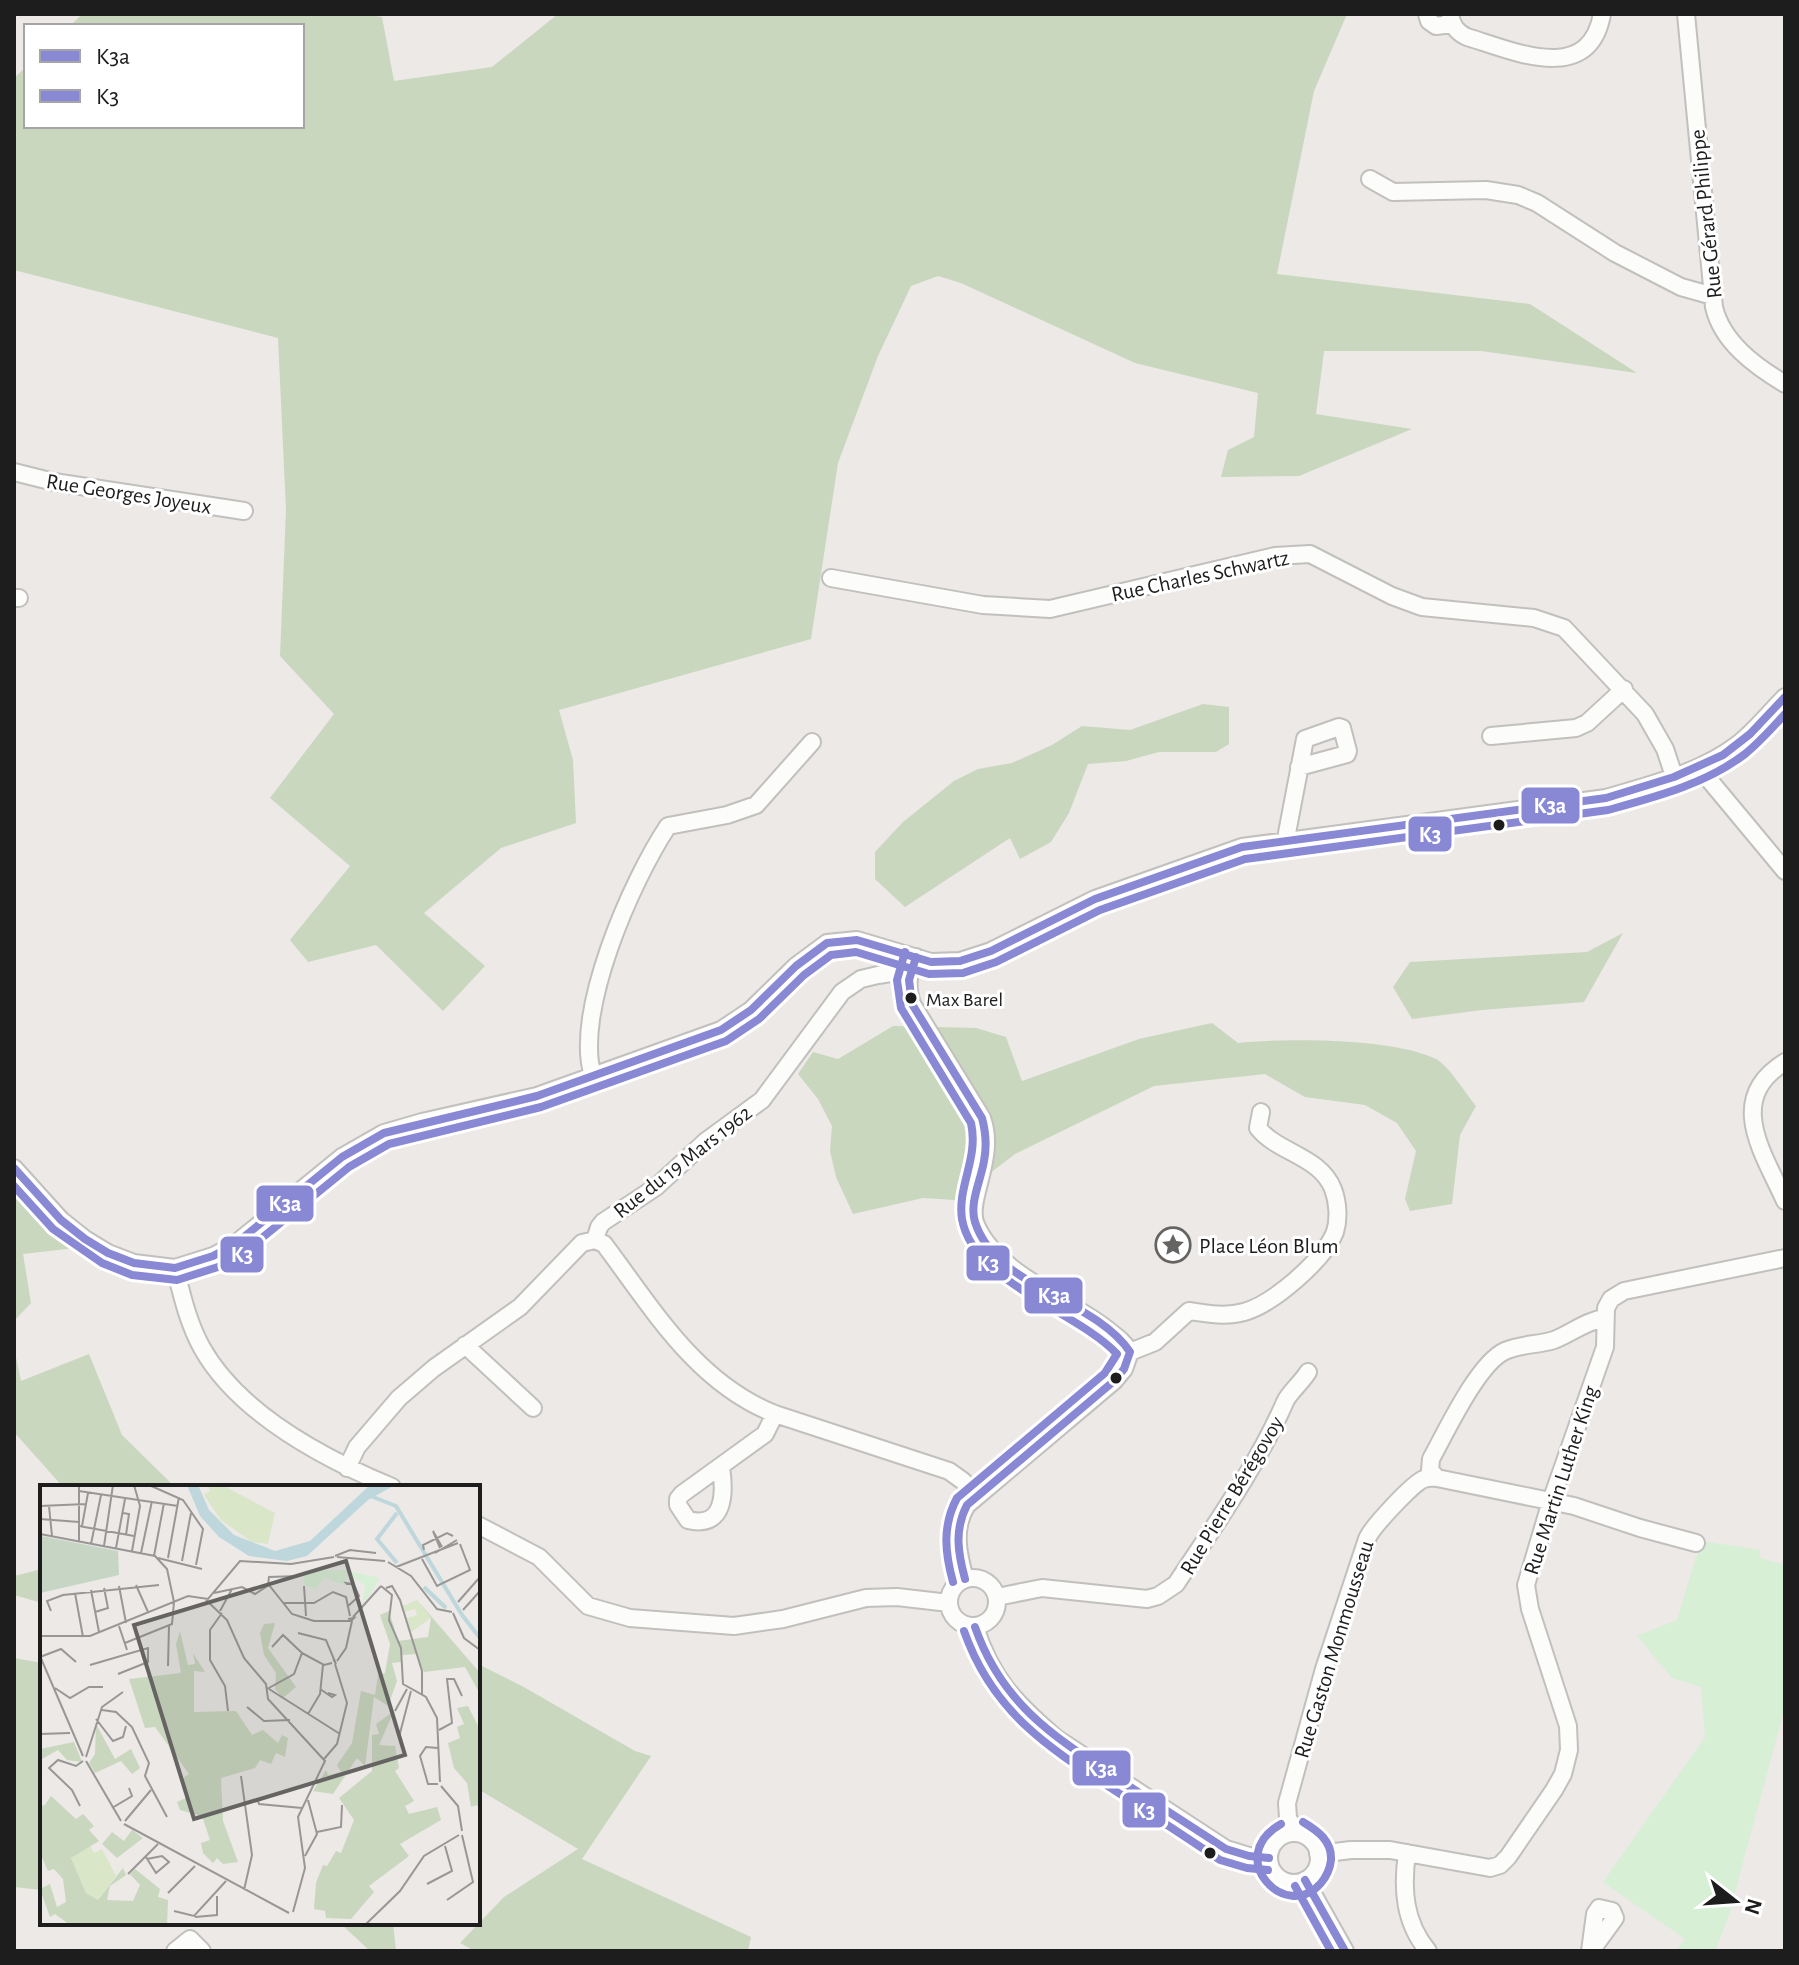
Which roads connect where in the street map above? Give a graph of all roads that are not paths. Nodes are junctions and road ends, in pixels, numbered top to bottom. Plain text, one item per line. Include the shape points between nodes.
1 (1427, 14) edge
2 (1602, 14) edge
3 (1686, 14) edge
4 (1451, 19) edge
5 (1370, 179) dead end
6 (1713, 296) junction
7 (1785, 384) edge
8 (14, 472) edge
9 (244, 511) dead end
10 (831, 578) dead end
11 (1624, 689) junction
12 (1785, 697) edge
13 (1491, 736) dead end
14 (812, 742) dead end
15 (1701, 766) junction
16 (1299, 767) dead end
17 (1674, 776) junction
18 (1287, 841) junction
19 (1785, 871) edge
20 (916, 957) junction
21 (908, 976) junction
22 (1785, 1062) edge
23 (593, 1076) junction
24 (1261, 1112) dead end
25 (14, 1168) edge
26 (1785, 1201) edge
27 (595, 1240) junction
28 (1785, 1258) edge
29 (175, 1268) junction
30 (1605, 1318) junction
31 (465, 1345) junction
32 (1130, 1352) junction
33 (1308, 1372) dead end
34 (533, 1408) dead end
35 (775, 1414) junction
36 (944, 1457) dead end
37 (721, 1467) dead end
38 (347, 1468) junction
39 (1437, 1478) junction
40 (963, 1481) junction
41 (387, 1485) edge
42 (975, 1496) junction
43 (1551, 1501) junction
44 (480, 1526) edge
45 (1696, 1543) dead end
46 (965, 1579) junction
47 (997, 1597) junction
48 (949, 1603) junction
49 (975, 1627) junction
50 (1297, 1833) junction
51 (1407, 1853) junction
52 (1318, 1854) junction
53 (1269, 1858) junction
54 (1305, 1880) junction
55 (175, 1951) edge
56 (202, 1951) edge
57 (1345, 1951) edge
58 (1428, 1951) edge

1 - 4 street via 1436,26
2 - 4 street via 1585,47 1571,56 1546,60 1467,37
3 - 6 street, Rue Gérard Philippe
5 - 6 street via 1393,192 1486,190 1518,195 1615,253 1681,287
6 - 7 street, Rue Gérard Philippe via 1717,324 1733,344
8 - 9 street, Rue Georges Joyeux
10 - 11 street, Rue Charles Schwartz via 983,605 1050,609 1303,553 1422,607 1534,618 1564,628
11 - 13 street via 1576,728
11 - 17 street, Rue Charles Schwartz via 1652,725
12 - 15 street via 1736,745
14 - 23 street via 756,805 668,826 625,906 591,1018
15 - 17 street
15 - 19 street
16 - 18 street
17 - 18 street via 1606,798
18 - 20 street via 1242,847 1095,899 973,958 947,963
20 - 21 street
20 - 23 street via 857,940 827,943 730,1025
21 - 27 street, Rue du 19 Mars 1962 via 891,973 861,979 842,992 762,1100 656,1187 603,1222
21 - 32 street via 912,1004 985,1127 988,1150 973,1213 976,1226 1020,1275 1085,1313
22 - 26 street via 1765,1078 1751,1109 1755,1134
23 - 29 street via 537,1096 384,1133 342,1157 234,1245
24 - 32 street via 1258,1128 1263,1135 1303,1158 1332,1186 1338,1217 1332,1238 1312,1264 1247,1311 1189,1311 1155,1342
25 - 29 street via 85,1239 134,1263
27 - 31 street via 582,1243 520,1307
27 - 35 street, Rue du 19 Mars 1962 via 604,1244 696,1362 750,1404
28 - 30 street via 1624,1291 1611,1299
29 - 38 street via 185,1308 216,1370 263,1413
30 - 39 street via 1495,1358 1431,1459 1430,1470
30 - 43 street, Rue Martin Luther King via 1605,1347
31 - 34 street
31 - 38 street via 399,1398 357,1447
32 - 42 street via 1114,1381
33 - 47 street, Rue Pierre Bérégovoy via 1286,1399 1273,1431 1176,1584 1147,1599 1042,1588
35 - 37 street via 765,1434
35 - 40 street, Rue du 19 Mars 1962 via 949,1471
36 - 40 street via 956,1465
38 - 41 street
39 - 43 street
39 - 50 street, Rue Gaston Monmousseau via 1415,1485 1367,1539 1287,1803
40 - 42 street, Rue du 19 Mars 1962
42 - 46 street via 958,1526
43 - 45 street
43 - 51 street, Rue Martin Luther King via 1526,1585 1568,1726 1563,1774 1508,1857 1495,1868
44 - 48 street via 539,1557 588,1606 630,1618 734,1626 866,1598
46 - 47 street via 985,1581
46 - 48 street via 955,1586
47 - 49 street via 990,1620
48 - 49 street via 959,1622
49 - 53 street via 1002,1685 1056,1738 1226,1849
50 - 52 street via 1311,1840
50 - 53 street via 1281,1837
51 - 52 street, Rue Martin Luther King
51 - 58 street via 1403,1896
52 - 54 street via 1316,1869
53 - 54 street via 1278,1877 1291,1883
54 - 57 street
55 - 56 street via 190,1939

